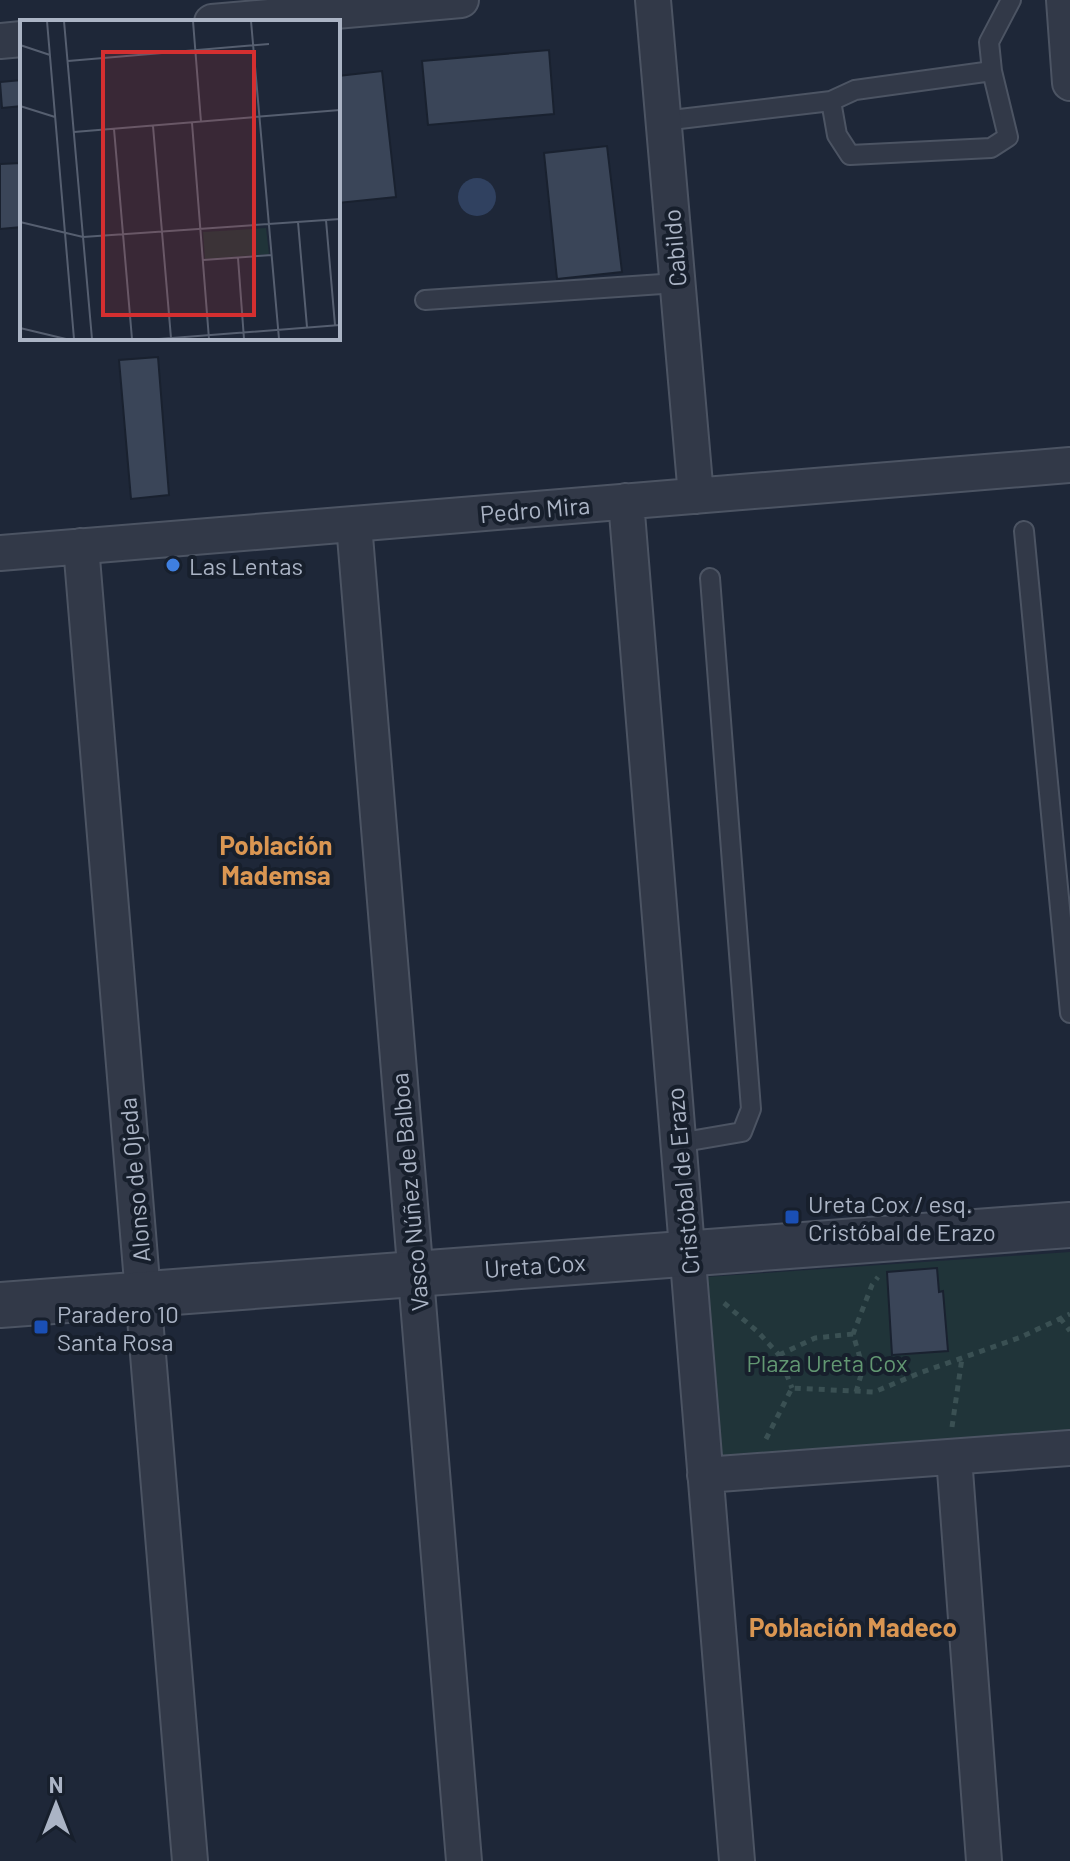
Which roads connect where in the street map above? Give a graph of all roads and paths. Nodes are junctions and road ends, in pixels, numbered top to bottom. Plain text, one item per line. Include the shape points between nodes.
1 (461, 0) edge
2 (653, 0) edge
3 (1011, 0) edge
4 (1064, 0) edge
5 (249, 20) edge
6 (20, 39) edge
7 (0, 41) edge
8 (992, 71) junction
9 (1070, 83) edge
10 (831, 101) junction
11 (663, 121) junction
12 (677, 283) junction
13 (425, 300) dead end
14 (1070, 465) edge
15 (696, 496) junction
16 (626, 501) junction
17 (354, 524) junction
18 (1024, 531) dead end
19 (81, 546) junction
20 (0, 553) edge
21 (710, 578) dead end
22 (1070, 1013) edge
23 (678, 1143) junction
24 (1070, 1225) edge
25 (910, 1237) junction
26 (687, 1254) junction
27 (416, 1274) junction
28 (143, 1295) junction
29 (0, 1305) edge
30 (1070, 1314) edge
31 (1060, 1318) junction
32 (1070, 1331) edge
33 (853, 1334) junction
34 (779, 1355) dead end
35 (962, 1357) junction
36 (856, 1392) junction
37 (1070, 1448) edge
38 (954, 1457) junction
39 (749, 1472) junction
40 (705, 1475) junction
41 (190, 1861) edge
42 (464, 1861) edge
43 (737, 1861) edge
44 (984, 1861) edge

1 - 5 street
2 - 11 street, Cabildo
3 - 8 lane via 989,42
4 - 9 street
6 - 7 street
8 - 10 lane via 855,90
8 - 10 lane via 1008,137 991,148 850,155 837,135
10 - 11 lane
11 - 12 street, Cabildo
12 - 13 lane
12 - 15 street, Cabildo
14 - 15 street, Pedro Mira
15 - 16 street, Pedro Mira
16 - 17 street, Pedro Mira
16 - 23 street, Cristóbal de Erazo
17 - 19 street, Pedro Mira
17 - 27 street, Vasco Núñez de Balboa
18 - 22 lane
19 - 20 street, Pedro Mira
19 - 28 street, Alonso de Ojeda
21 - 23 lane via 751,1109 742,1132
23 - 26 street, Cristóbal de Erazo
24 - 25 street, Ureta Cox
25 - 26 street, Ureta Cox
25 - 33 path via 872,1285
26 - 27 street, Ureta Cox
26 - 40 street, Cristóbal de Erazo
27 - 28 street, Ureta Cox
27 - 42 street, Vasco Núñez de Balboa
28 - 29 street, Ureta Cox
28 - 41 street, Alonso de Ojeda
30 - 31 path
31 - 32 path
31 - 35 path
33 - 34 path via 815,1338
33 - 36 path via 863,1368
35 - 36 path via 874,1392
35 - 38 path via 953,1407
36 - 39 path via 792,1388
37 - 38 street
38 - 39 street
38 - 44 street
39 - 40 street
40 - 43 street, Cristóbal de Erazo

